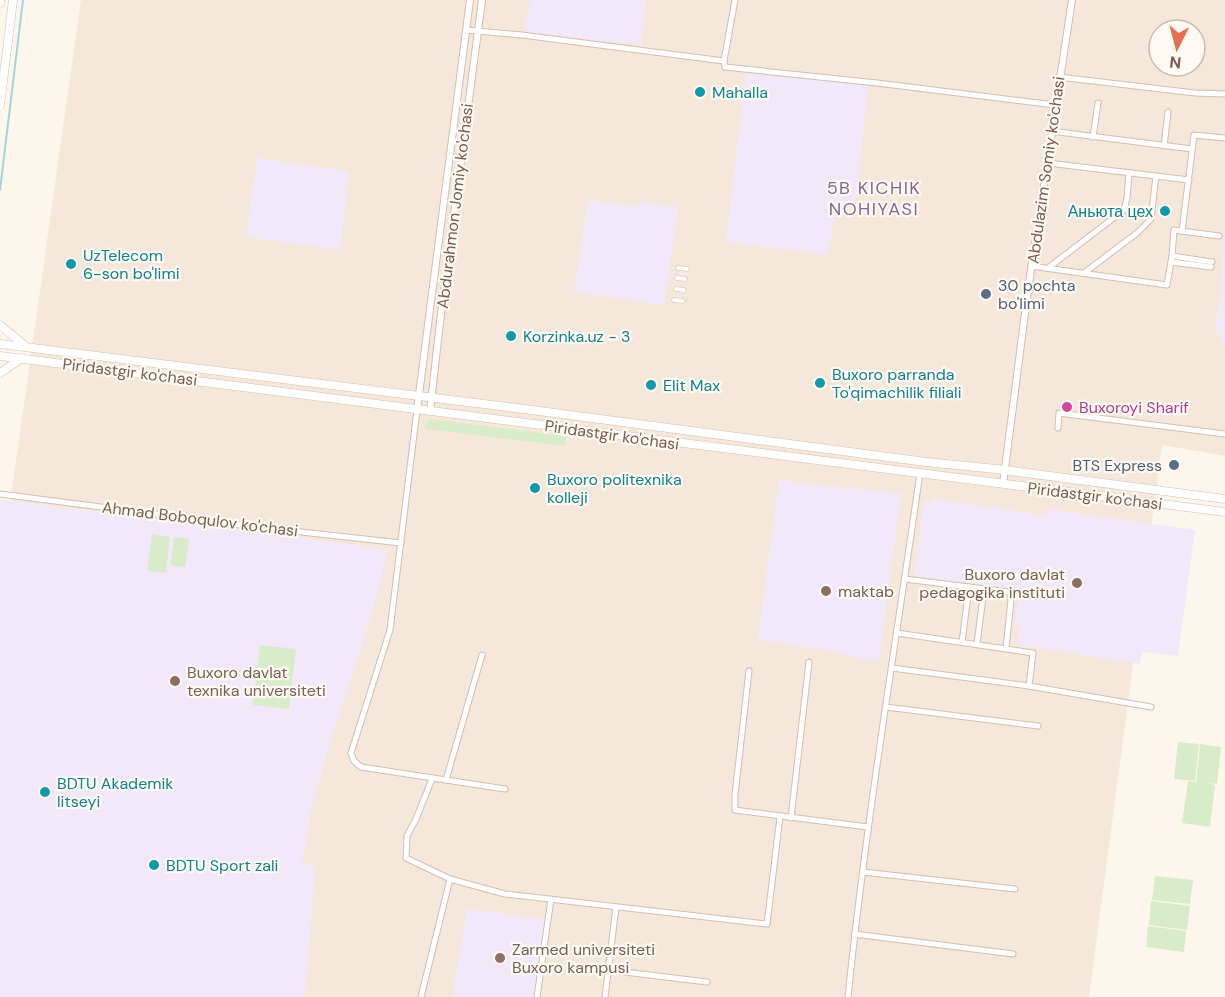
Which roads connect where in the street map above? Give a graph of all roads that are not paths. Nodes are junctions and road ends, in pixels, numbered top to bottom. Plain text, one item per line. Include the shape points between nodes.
1 (13, 0) edge
2 (470, 0) edge
3 (482, 0) edge
4 (735, 0) edge
5 (1072, 0) edge
6 (466, 30) junction
7 (478, 31) junction
8 (724, 61) junction
9 (1059, 77) junction
10 (1225, 94) edge
11 (1098, 103) dead end
12 (1055, 105) junction
13 (0, 106) edge
14 (1168, 112) dead end
15 (1051, 132) junction
16 (1093, 137) junction
17 (1225, 138) edge
18 (1164, 146) junction
19 (1192, 149) junction
20 (1048, 163) junction
21 (1129, 173) junction
22 (1156, 176) junction
23 (1189, 180) junction
24 (1182, 231) junction
25 (1219, 236) dead end
26 (1171, 259) junction
27 (1211, 265) dead end
28 (1031, 266) junction
29 (678, 268) dead end
30 (1048, 268) junction
31 (687, 269) dead end
32 (1084, 273) junction
33 (677, 278) dead end
34 (685, 279) dead end
35 (676, 289) dead end
36 (684, 290) dead end
37 (674, 300) dead end
38 (683, 301) dead end
39 (0, 325) edge
40 (0, 344) edge
41 (25, 346) junction
42 (0, 356) edge
43 (22, 358) junction
44 (0, 373) edge
45 (418, 397) junction
46 (431, 398) junction
47 (417, 410) junction
48 (430, 411) junction
49 (1058, 428) dead end
50 (1225, 434) edge
51 (1005, 471) junction
52 (920, 473) junction
53 (1003, 484) junction
54 (0, 494) edge
55 (1225, 499) edge
56 (1225, 512) edge
57 (401, 543) junction
58 (905, 579) junction
59 (969, 587) junction
60 (984, 589) junction
61 (897, 633) junction
62 (962, 642) junction
63 (977, 644) junction
64 (1006, 648) junction
65 (482, 655) dead end
66 (809, 662) dead end
67 (892, 668) junction
68 (749, 671) dead end
69 (1029, 686) junction
70 (886, 707) junction
71 (1151, 707) dead end
72 (1038, 726) dead end
73 (432, 778) junction
74 (446, 780) junction
75 (506, 789) dead end
76 (780, 817) junction
77 (791, 818) junction
78 (868, 827) junction
79 (863, 872) junction
80 (450, 879) junction
81 (1014, 889) dead end
82 (551, 899) junction
83 (616, 907) junction
84 (855, 934) junction
85 (1013, 954) dead end
86 (608, 970) junction
87 (707, 982) dead end
88 (421, 997) edge
89 (537, 997) edge
90 (605, 997) edge
91 (848, 997) edge

1 - 13 main road
2 - 6 street, Abdurahmon Jomiy ko'chasi
3 - 7 street, Abdurahmon Jomiy ko'chasi
4 - 8 street
5 - 9 street, Abdulazim Somiy ko'chasi
6 - 7 street
6 - 45 street, Abdurahmon Jomiy ko'chasi
7 - 8 street
7 - 46 street, Abdurahmon Jomiy ko'chasi
8 - 12 street via 725,67
9 - 10 street
9 - 12 street, Abdulazim Somiy ko'chasi
11 - 16 street
12 - 15 street, Abdulazim Somiy ko'chasi
14 - 18 street
15 - 16 street
15 - 20 street, Abdulazim Somiy ko'chasi
16 - 18 street
17 - 19 street via 1194,135
18 - 19 street
19 - 23 street
20 - 21 street
20 - 28 street, Abdulazim Somiy ko'chasi
21 - 22 street
21 - 30 street via 1124,210
22 - 23 street
22 - 32 street via 1151,219
23 - 24 street
24 - 25 street
24 - 26 street via 1174,230
26 - 27 street
26 - 32 street via 1167,285
28 - 30 street
28 - 51 street, Abdulazim Somiy ko'chasi
29 - 31 street
30 - 32 street
33 - 34 street
35 - 36 street
37 - 38 street
39 - 41 main road
40 - 41 main road, Piridastgir ko'chasi
41 - 45 main road, Piridastgir ko'chasi
42 - 43 main road, Piridastgir ko'chasi
43 - 44 main road
43 - 47 main road, Piridastgir ko'chasi
45 - 46 main road, Piridastgir ko'chasi
45 - 47 street, Abdurahmon Jomiy ko'chasi
46 - 48 street, Abdurahmon Jomiy ko'chasi
46 - 51 main road, Piridastgir ko'chasi
47 - 48 main road, Piridastgir ko'chasi
47 - 57 street
48 - 52 main road, Piridastgir ko'chasi
49 - 50 street via 1059,413
51 - 53 street, Abdulazim Somiy ko'chasi
51 - 55 main road, Piridastgir ko'chasi
52 - 53 main road, Piridastgir ko'chasi
52 - 58 street
53 - 56 main road, Piridastgir ko'chasi
54 - 57 street, Ahmad Boboqulov ko'chasi
57 - 73 street via 390,630 351,753 361,767
58 - 59 street
58 - 61 street
59 - 60 street
59 - 62 street
60 - 63 street
60 - 64 street via 1010,592
61 - 62 street
61 - 67 street
62 - 63 street
63 - 64 street
64 - 69 street via 1033,653
65 - 74 street
66 - 77 street
67 - 69 street
67 - 70 street
68 - 76 street via 735,810
69 - 71 street
70 - 72 street
70 - 78 street
73 - 74 street
73 - 80 street via 407,836 406,858
74 - 75 street
76 - 77 street
76 - 83 street via 767,924
77 - 78 street
78 - 79 street
79 - 81 street
79 - 84 street
80 - 82 street via 505,894
80 - 88 street
82 - 83 street
82 - 89 street
83 - 86 street
84 - 85 street
84 - 91 street
86 - 87 street
86 - 90 street

